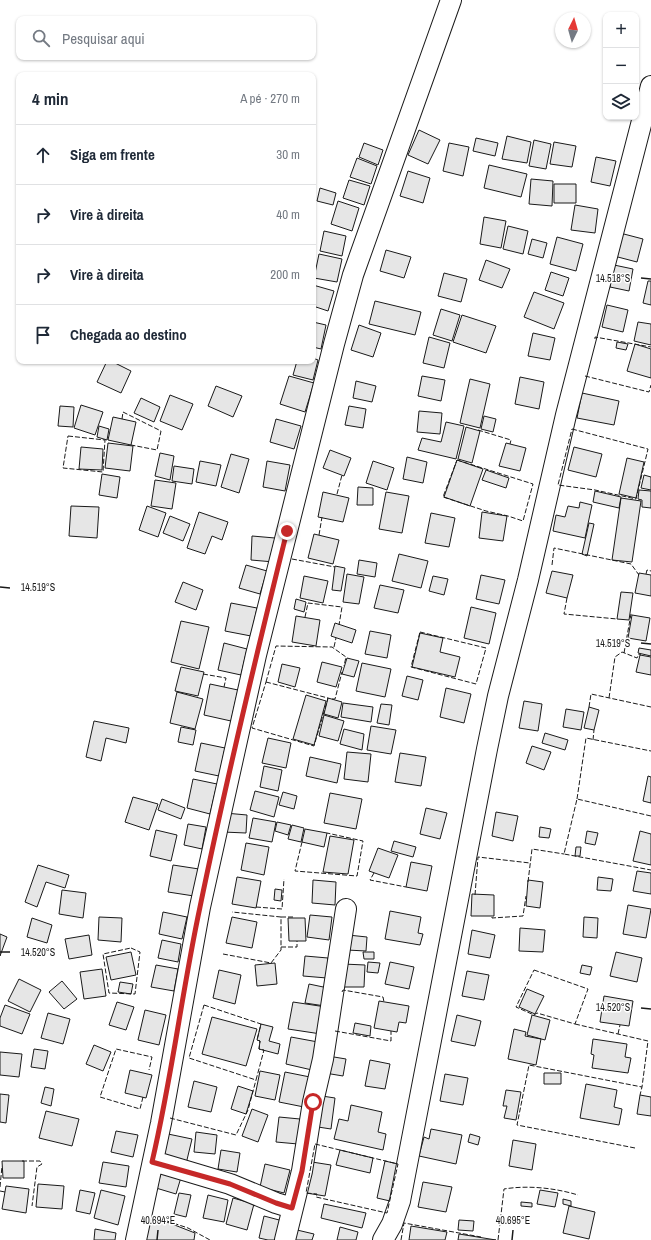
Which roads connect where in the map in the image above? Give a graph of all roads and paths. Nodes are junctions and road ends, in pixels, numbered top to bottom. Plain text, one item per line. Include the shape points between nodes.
1 (451, 0) edge
2 (651, 86) edge
3 (346, 909) dead end
4 (152, 1162) junction
5 (292, 1208) junction
6 (136, 1240) edge
7 (285, 1240) edge
8 (383, 1240) edge

1 - 4 street via 353,275 334,344 256,655 201,899
2 - 8 street via 566,416 498,696 400,1201
3 - 5 street via 324,1059 313,1102 302,1171
4 - 5 street via 230,1184
4 - 6 street
5 - 7 street

